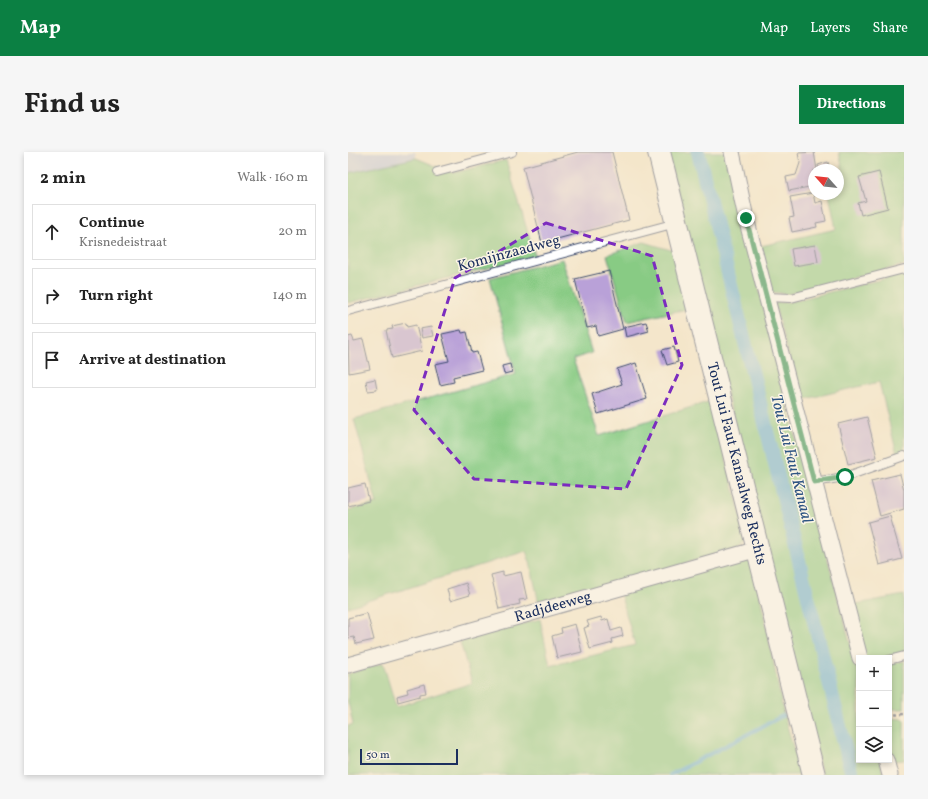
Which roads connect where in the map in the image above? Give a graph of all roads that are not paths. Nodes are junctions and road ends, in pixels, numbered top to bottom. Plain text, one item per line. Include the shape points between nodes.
1 (512, 152) edge
2 (659, 152) edge
3 (732, 152) edge
4 (437, 172) dead end
5 (676, 223) junction
6 (904, 269) edge
7 (767, 297) junction
8 (348, 311) edge
9 (904, 456) edge
10 (814, 482) junction
11 (758, 549) junction
12 (859, 655) edge
13 (904, 656) edge
14 (892, 659) edge
15 (348, 665) edge
16 (887, 763) edge
17 (814, 775) edge
18 (890, 775) edge

1 - 4 lane
2 - 5 street, Tout Lui Faut Kanaalweg Rechts
3 - 7 street
5 - 8 lane, Komijnzaadweg
5 - 11 street, Tout Lui Faut Kanaalweg Rechts
6 - 7 lane via 791,298
7 - 10 street
9 - 10 lane via 845,477
10 - 12 street
11 - 15 street, Radjdeeweg
11 - 17 street, Tout Lui Faut Kanaalweg Rechts
13 - 14 lane
16 - 18 street

